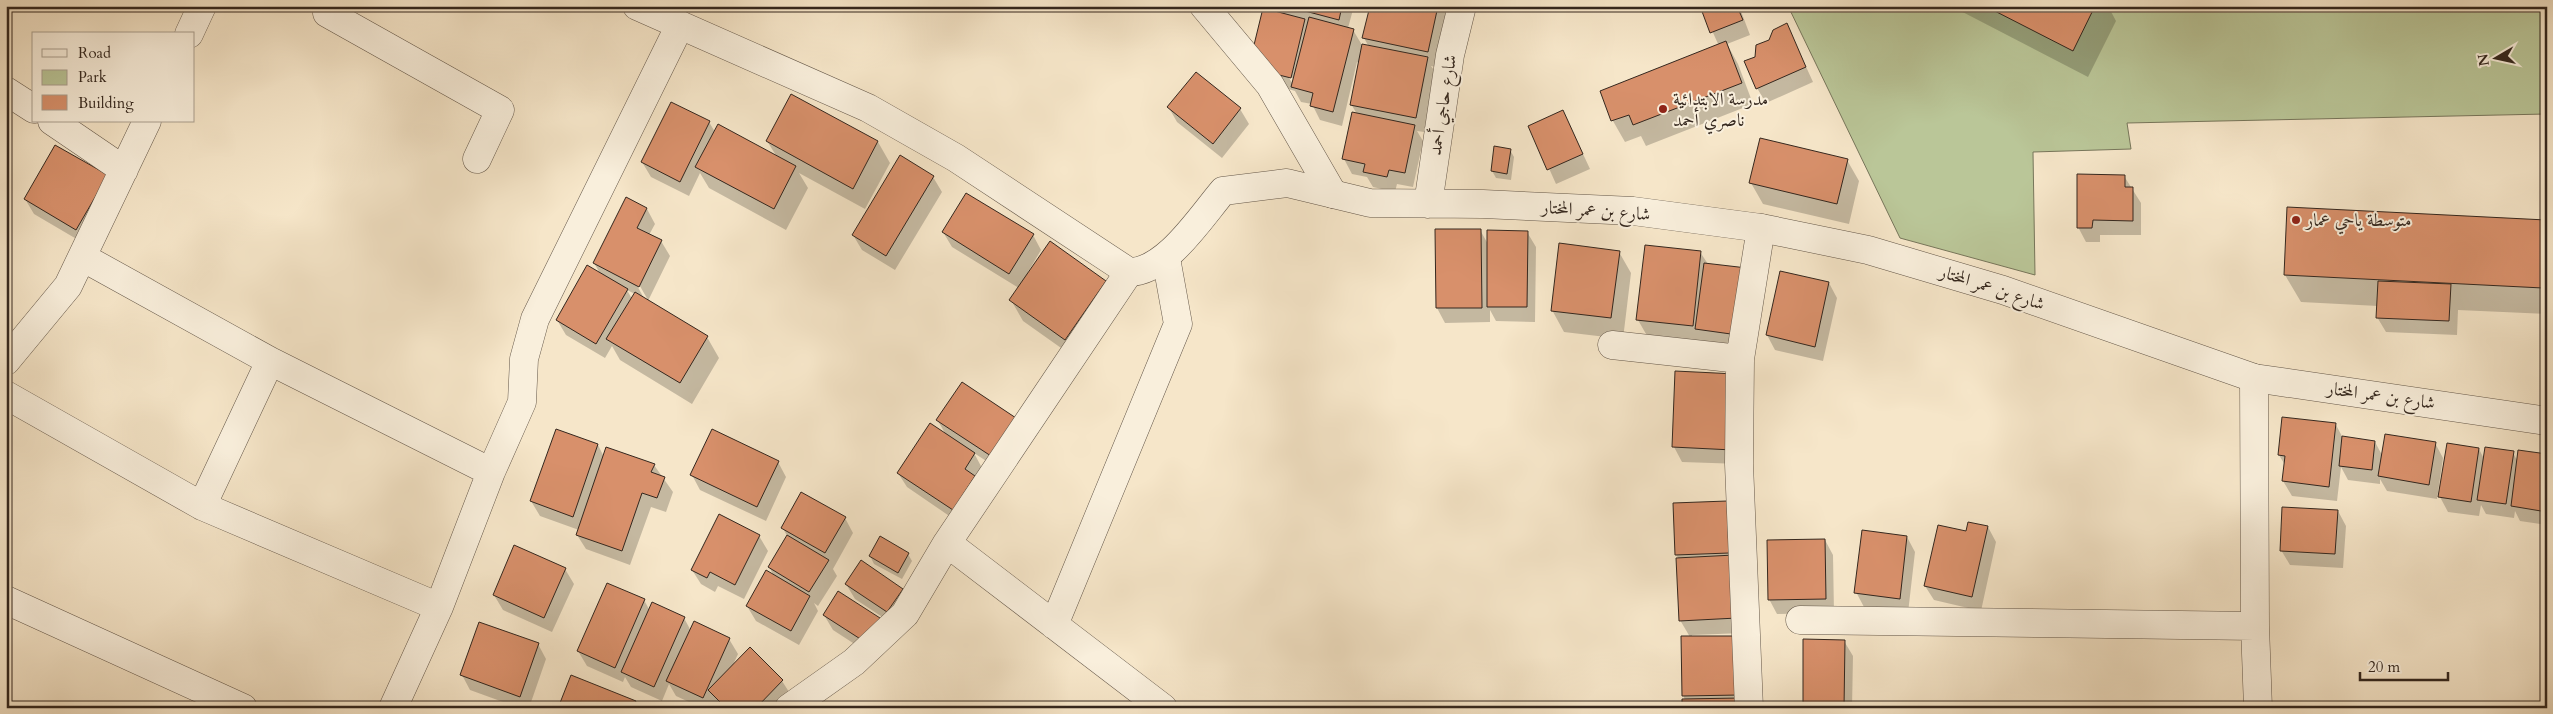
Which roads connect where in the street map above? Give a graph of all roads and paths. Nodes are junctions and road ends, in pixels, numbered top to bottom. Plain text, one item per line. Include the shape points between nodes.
1 (202, 6) edge
2 (330, 6) edge
3 (638, 6) edge
4 (1204, 6) edge
5 (1462, 6) edge
6 (1227, 17) edge
7 (680, 25) junction
8 (190, 32) edge
9 (6, 91) edge
10 (32, 108) edge
11 (53, 122) edge
12 (147, 122) edge
13 (477, 159) dead end
14 (124, 170) junction
15 (1333, 194) junction
16 (1428, 204) junction
17 (1761, 228) junction
18 (82, 257) junction
19 (1166, 258) junction
20 (1129, 272) junction
21 (1612, 345) dead end
22 (1740, 359) junction
23 (6, 361) edge
24 (270, 361) junction
25 (2254, 378) junction
26 (6, 395) edge
27 (2547, 421) edge
28 (491, 472) junction
29 (202, 506) junction
30 (946, 543) junction
31 (6, 600) edge
32 (439, 607) junction
33 (1800, 620) dead end
34 (1054, 625) junction
35 (2254, 626) junction
36 (243, 708) edge
37 (393, 708) edge
38 (789, 708) edge
39 (1163, 708) edge
40 (1749, 708) edge
41 (2258, 708) edge

1 - 8 street
2 - 13 street via 327,14 500,110
3 - 7 street
4 - 6 street
5 - 16 street, شارع حاجي أحمد via 1450,55
6 - 15 street
7 - 20 street via 868,108 956,158
7 - 28 street via 535,319 524,359 522,402
9 - 10 street
11 - 14 street
12 - 14 street
14 - 18 street
15 - 16 street, شارع بن عمر المختار via 1370,203
15 - 19 street, شارع بن عمر المختار via 1287,183 1223,191
16 - 17 street, شارع بن عمر المختار via 1632,212
17 - 22 street
17 - 25 street, شارع بن عمر المختار via 1868,250 2003,290
18 - 23 street via 68,286
18 - 24 street
19 - 20 street via 1139,272
19 - 34 street via 1178,324
20 - 30 street
21 - 22 street
22 - 40 street via 1739,464
24 - 28 street
24 - 29 street
25 - 27 street, شارع بن عمر المختار
25 - 35 street
26 - 29 street
28 - 32 street
29 - 32 street
30 - 34 street
30 - 38 street via 905,614 854,662
31 - 36 street
32 - 37 street
33 - 35 street
34 - 39 street
35 - 41 street

